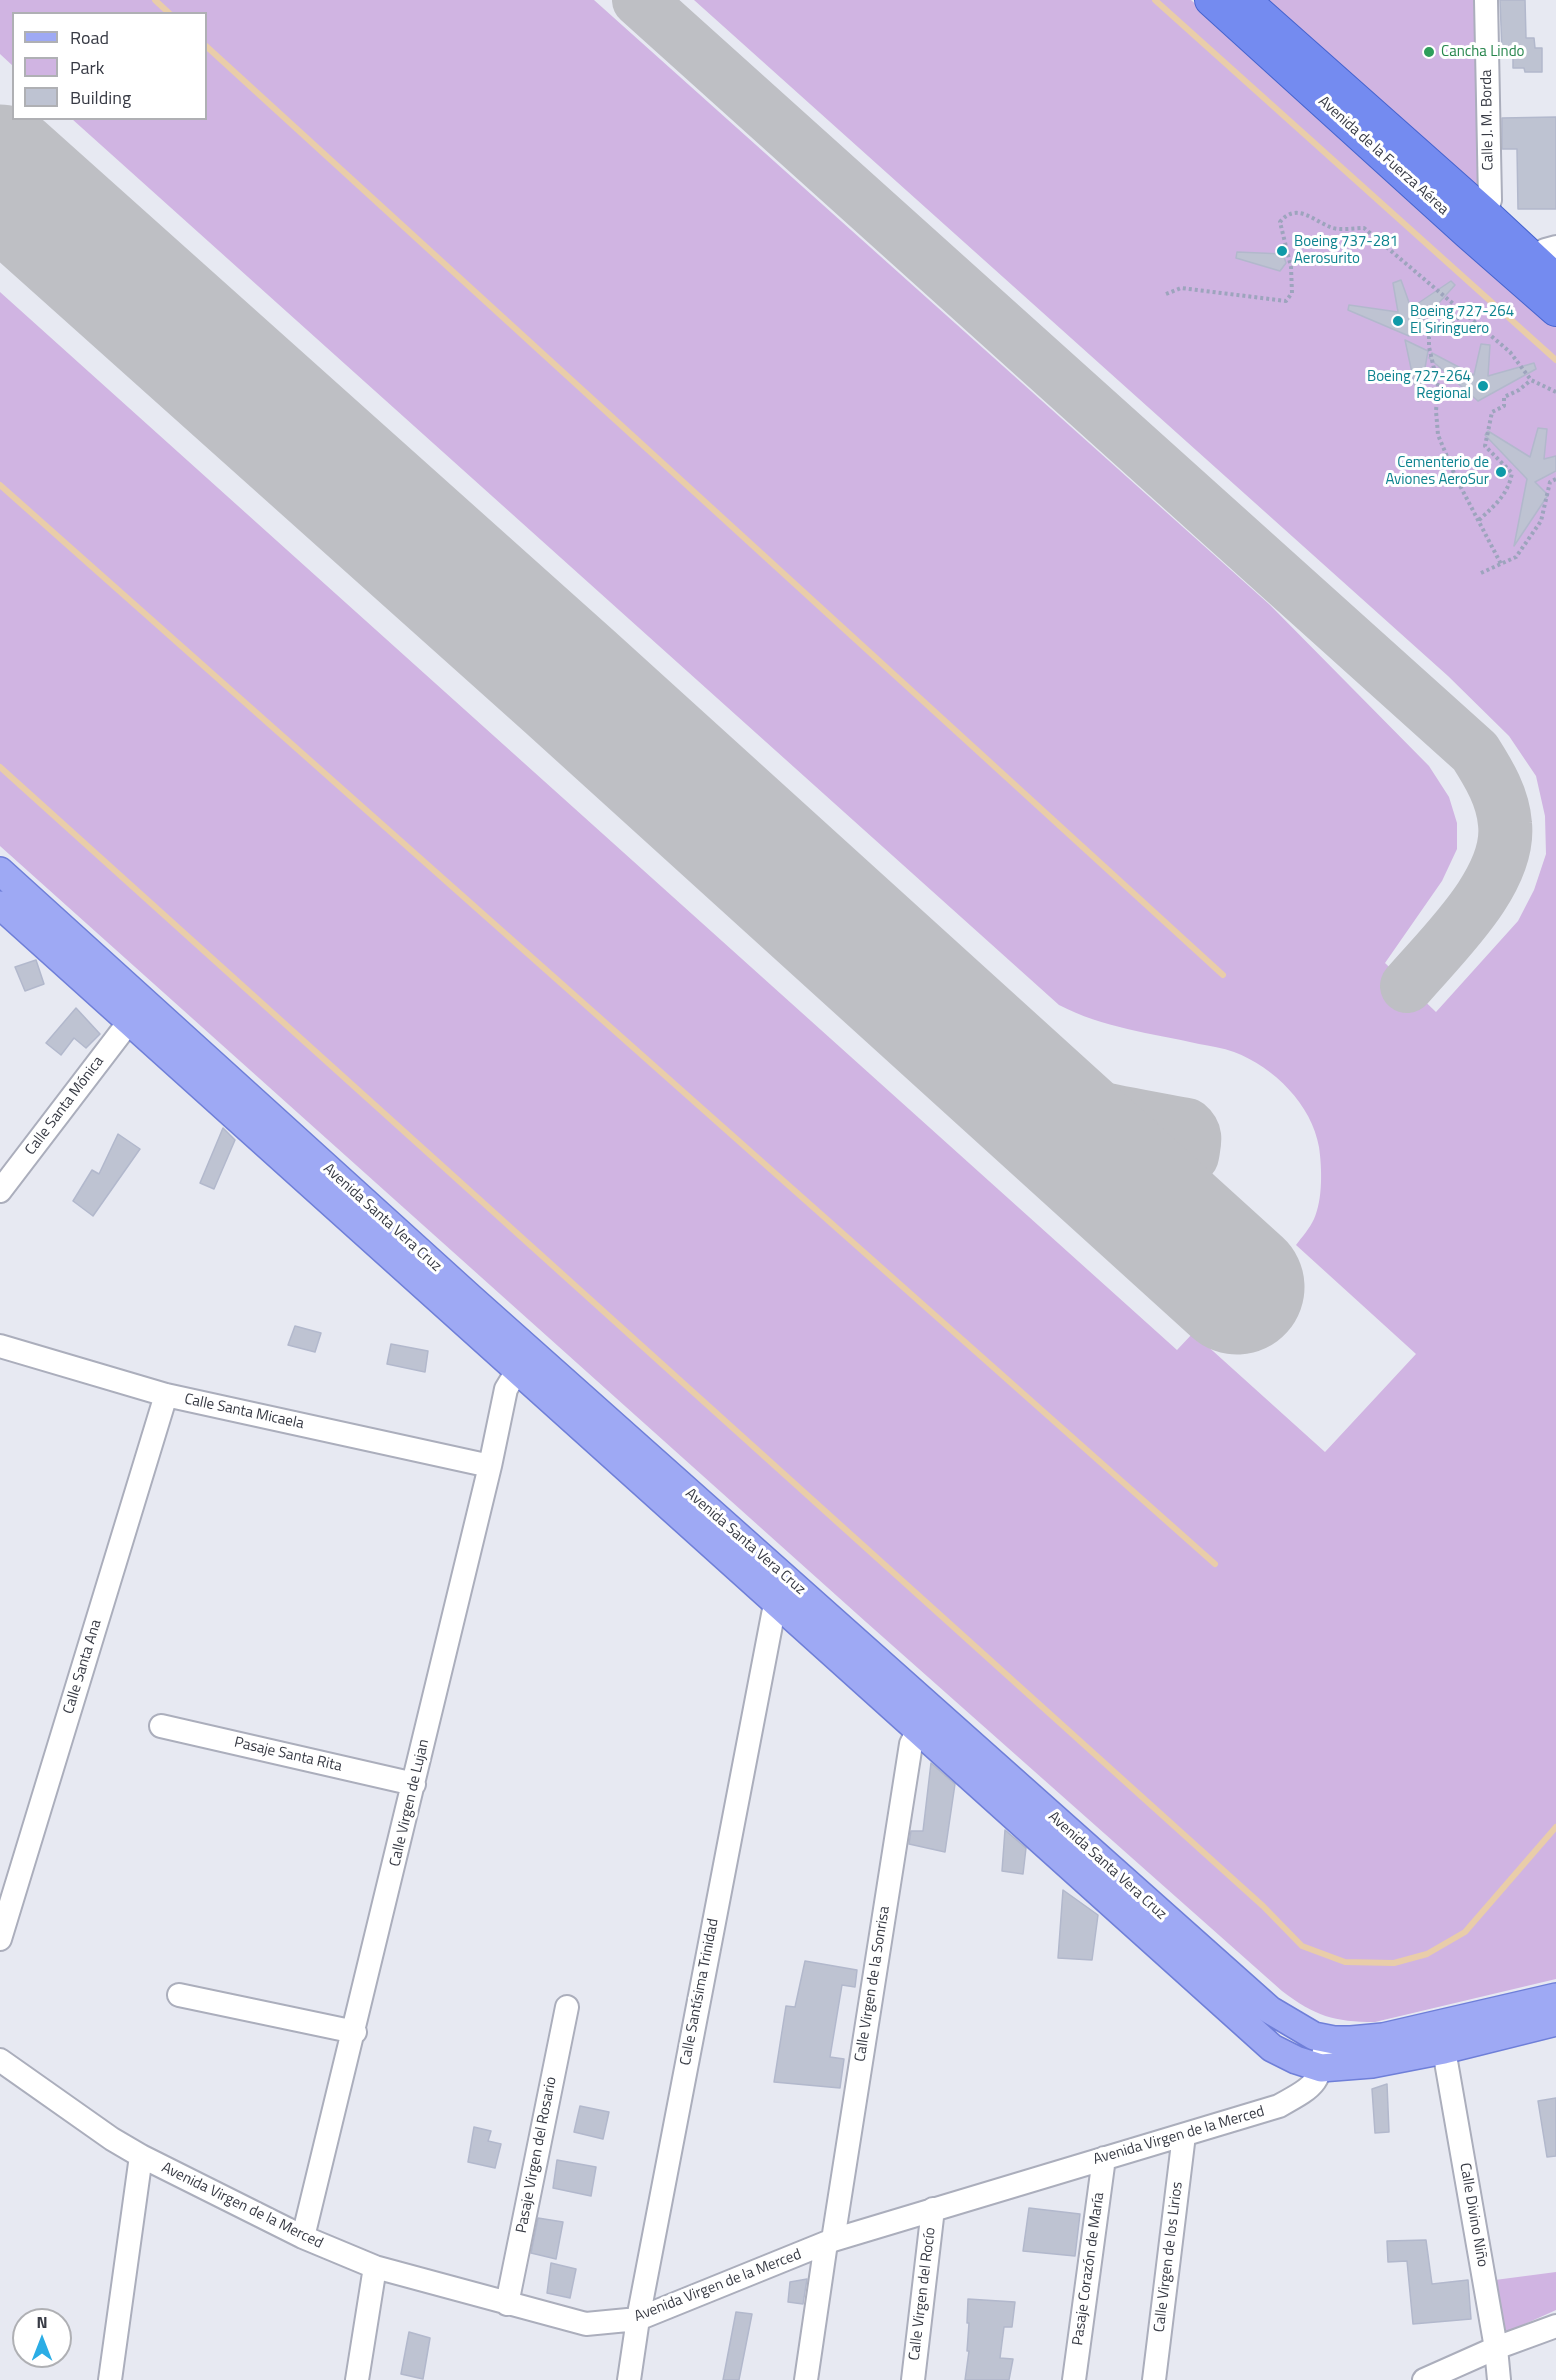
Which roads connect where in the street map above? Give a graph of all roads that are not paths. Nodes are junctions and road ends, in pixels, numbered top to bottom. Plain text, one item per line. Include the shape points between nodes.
1 (1212, 0) edge
2 (1244, 0) edge
3 (1486, 0) edge
4 (1477, 224) junction
5 (1541, 266) edge
6 (1556, 310) edge
7 (0, 871) edge
8 (0, 905) edge
9 (129, 1022) junction
10 (0, 1191) edge
11 (0, 1346) edge
12 (517, 1371) junction
13 (166, 1395) junction
14 (490, 1466) junction
15 (775, 1604) junction
16 (161, 1726) dead end
17 (918, 1730) junction
18 (414, 1784) junction
19 (0, 1939) edge
20 (178, 1995) dead end
21 (1556, 1997) edge
22 (567, 2007) dead end
23 (1556, 2022) edge
24 (355, 2032) junction
25 (1326, 2039) junction
26 (1444, 2050) junction
27 (0, 2060) edge
28 (1321, 2068) junction
29 (1184, 2135) junction
30 (141, 2156) junction
31 (1104, 2158) junction
32 (933, 2209) junction
33 (303, 2237) junction
34 (830, 2241) junction
35 (375, 2267) junction
36 (507, 2304) junction
37 (638, 2319) junction
38 (1556, 2326) edge
39 (1496, 2348) junction
40 (110, 2380) edge
41 (357, 2380) edge
42 (629, 2380) edge
43 (806, 2380) edge
44 (913, 2380) edge
45 (1074, 2380) edge
46 (1154, 2380) edge
47 (1424, 2380) edge
48 (1499, 2380) edge

1 - 4 highway, Avenida de la Fuerza Aérea
2 - 4 highway, Avenida de la Fuerza Aérea
3 - 4 street, Calle J. M. Borda via 1490,200
4 - 5 highway, Avenida de la Fuerza Aérea
5 - 6 highway, Avenida de la Fuerza Aérea
7 - 25 main road, Avenida Santa Vera Cruz via 1120,1879 1270,2010
8 - 9 main road, Avenida Santa Vera Cruz
9 - 10 street, Calle Santa Mónica
9 - 12 main road, Avenida Santa Vera Cruz
11 - 13 street, Calle Santa Micaela
12 - 14 street, Calle Virgen de Lujan via 506,1389
12 - 15 main road, Avenida Santa Vera Cruz
13 - 14 street, Calle Santa Micaela
13 - 19 street, Calle Santa Ana
14 - 18 street, Calle Virgen de Lujan
15 - 17 main road, Avenida Santa Vera Cruz
15 - 37 street, Calle Santísima Trinidad
16 - 18 street, Pasaje Santa Rita
17 - 28 main road, Avenida Santa Vera Cruz via 1272,2048
17 - 34 street, Calle Virgen de la Sonrisa via 909,1756
18 - 24 street, Calle Virgen de Lujan
20 - 24 street
21 - 25 main road, Avenida Santa Vera Cruz via 1383,2037
22 - 36 street, Pasaje Virgen del Rosario
23 - 26 main road, Avenida Santa Vera Cruz
24 - 33 street, Calle Virgen de Lujan
25 - 28 street, Avenida Virgen de la Merced
26 - 28 main road, Avenida Santa Vera Cruz via 1372,2064
26 - 39 street, Calle Divino Niño
27 - 30 street, Avenida Virgen de la Merced
28 - 29 street, Avenida Virgen de la Merced via 1316,2082 1279,2106
29 - 31 street, Avenida Virgen de la Merced
29 - 46 street, Calle Virgen de los Lirios
30 - 33 street, Avenida Virgen de la Merced
30 - 40 street
31 - 32 street, Avenida Virgen de la Merced
31 - 45 street, Pasaje Corazón de María
32 - 34 street, Avenida Virgen de la Merced
32 - 44 street, Calle Virgen del Rocío
33 - 35 street, Avenida Virgen de la Merced
34 - 37 street, Avenida Virgen de la Merced
34 - 43 street, Calle Virgen de la Sonrisa
35 - 36 street, Avenida Virgen de la Merced
35 - 41 street
36 - 37 street, Avenida Virgen de la Merced via 586,2324
37 - 42 street, Calle Santísima Trinidad
38 - 39 street
39 - 47 street
39 - 48 street, Calle Divino Niño

